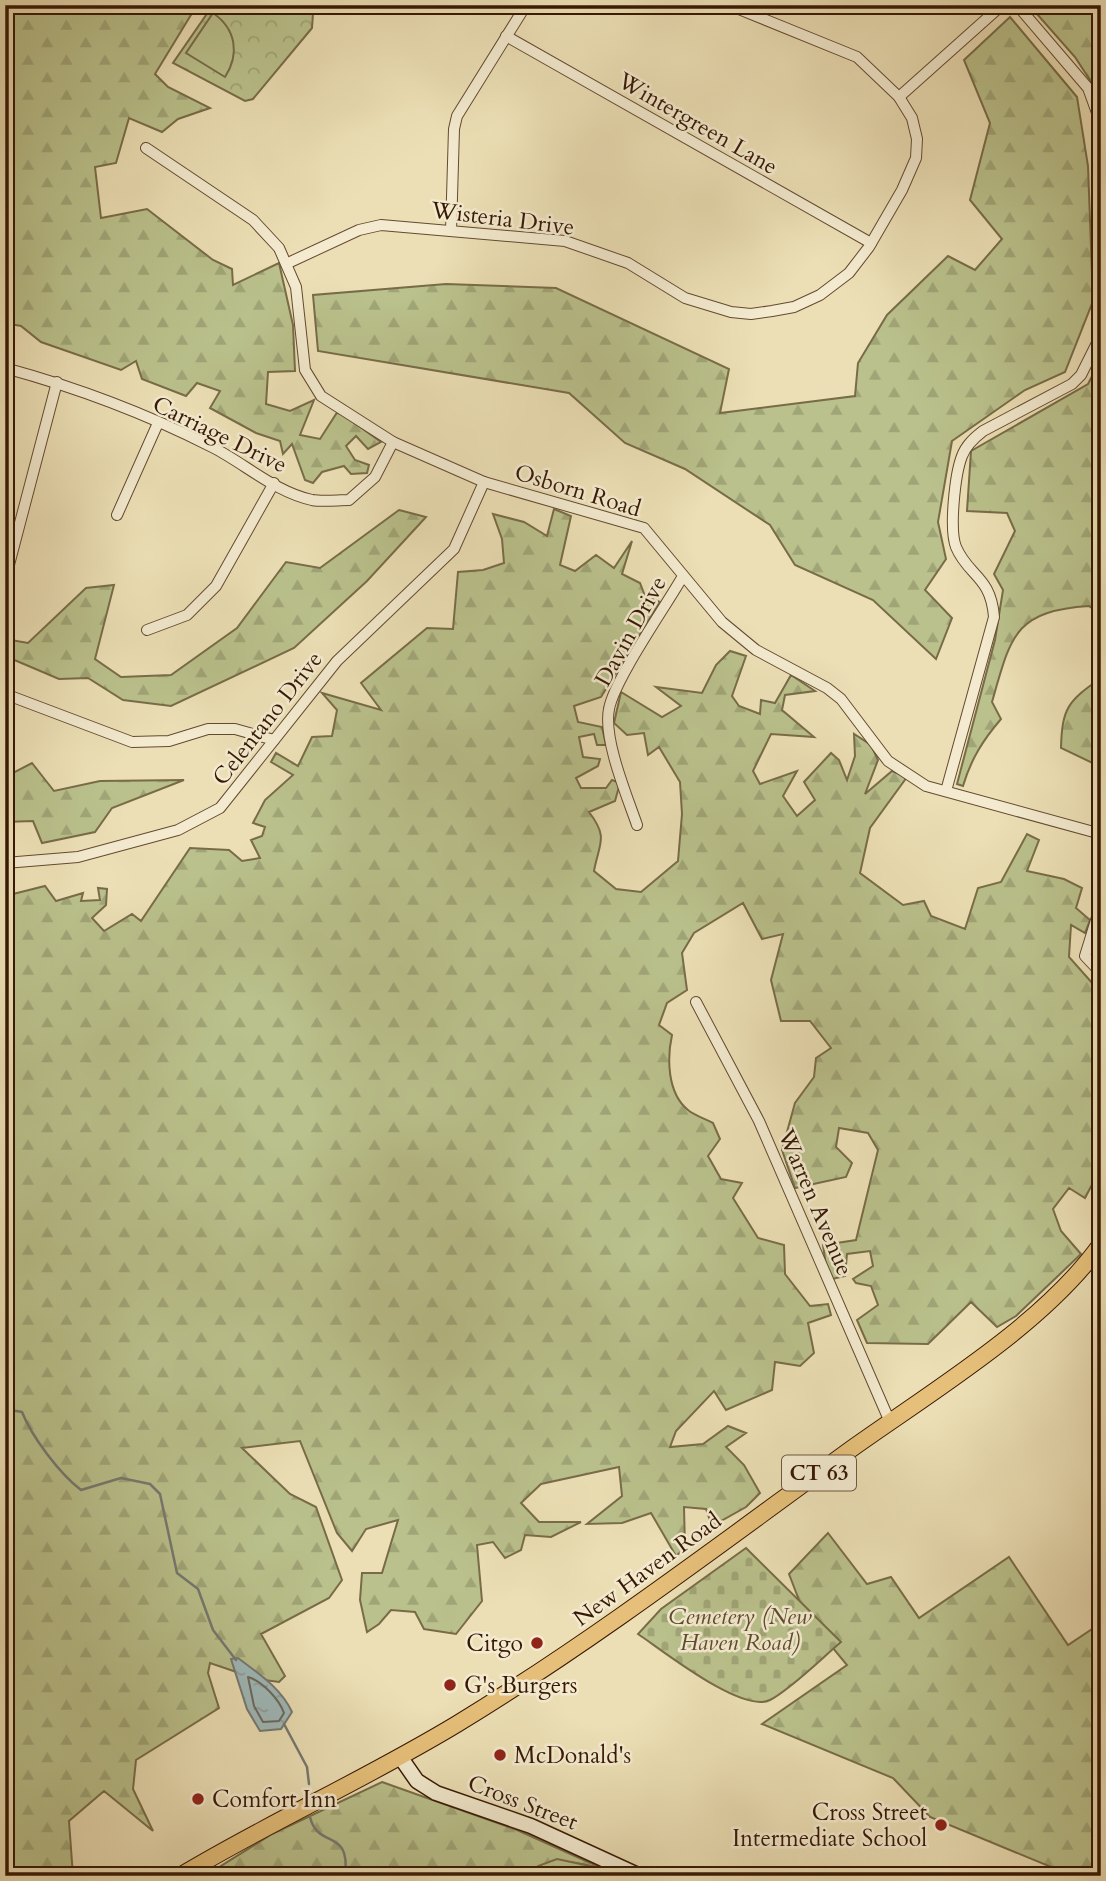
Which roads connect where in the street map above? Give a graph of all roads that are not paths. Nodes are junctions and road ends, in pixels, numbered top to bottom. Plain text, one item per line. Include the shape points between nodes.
1 (526, 5) edge
2 (729, 5) edge
3 (1002, 5) edge
4 (1017, 5) edge
5 (506, 36) junction
6 (899, 97) junction
7 (146, 148) dead end
8 (1101, 155) edge
9 (451, 231) junction
10 (871, 243) junction
11 (288, 263) junction
12 (1101, 335) edge
13 (5, 368) edge
14 (57, 382) junction
15 (158, 423) junction
16 (393, 442) junction
17 (484, 482) junction
18 (274, 483) junction
19 (117, 515) dead end
20 (683, 576) junction
21 (5, 580) edge
22 (147, 630) dead end
23 (8, 694) edge
24 (5, 707) edge
25 (274, 740) junction
26 (946, 791) junction
27 (637, 825) dead end
28 (1101, 834) edge
29 (5, 863) edge
30 (1101, 904) edge
31 (1101, 973) edge
32 (696, 1002) dead end
33 (1101, 1244) edge
34 (890, 1422) junction
35 (401, 1758) junction
36 (180, 1876) edge
37 (640, 1876) edge

1 - 5 street
2 - 6 street, Wisteria Drive via 857,57
3 - 6 street
4 - 8 street via 1088,88 1100,121
5 - 9 street via 457,116
5 - 10 street, Wintergreen Lane
6 - 10 street, Wisteria Drive via 912,118 916,158
7 - 11 street, Osborn Road via 253,220
9 - 10 street, Wisteria Drive via 565,241 628,263 698,303 751,314 794,307 820,295 849,273
9 - 11 street, Wisteria Drive via 381,225 359,230
11 - 16 street, Osborn Road via 311,384 321,396
12 - 26 street via 1072,384 983,431 962,456 954,537 958,551 988,589 994,617
13 - 14 street, Carriage Drive
14 - 15 street, Carriage Drive
14 - 21 street
15 - 18 street, Carriage Drive
15 - 19 street
16 - 17 street, Osborn Road
16 - 18 street, Carriage Drive via 375,477 349,500 312,500
17 - 20 street, Osborn Road via 644,528
17 - 25 street, Celentano Drive via 454,549 337,661
18 - 22 street via 216,586 187,615
20 - 26 street, Osborn Road via 722,622 756,650 841,699 888,761 926,786
20 - 27 street, Davin Drive via 608,710 613,753
23 - 24 street
23 - 25 street via 132,742 169,741 208,729 235,729
25 - 29 street, Celentano Drive via 220,808 178,830 78,857
26 - 28 street, Osborn Road
30 - 31 street via 1085,956
32 - 34 street, Warren Avenue via 759,1121
33 - 34 main road, New Haven Road / CT 63 via 1029,1318
34 - 35 main road, New Haven Road / CT 63 via 647,1599
35 - 36 main road, New Haven Road / CT 63
35 - 37 street, Cross Street via 417,1781 436,1793 531,1826

